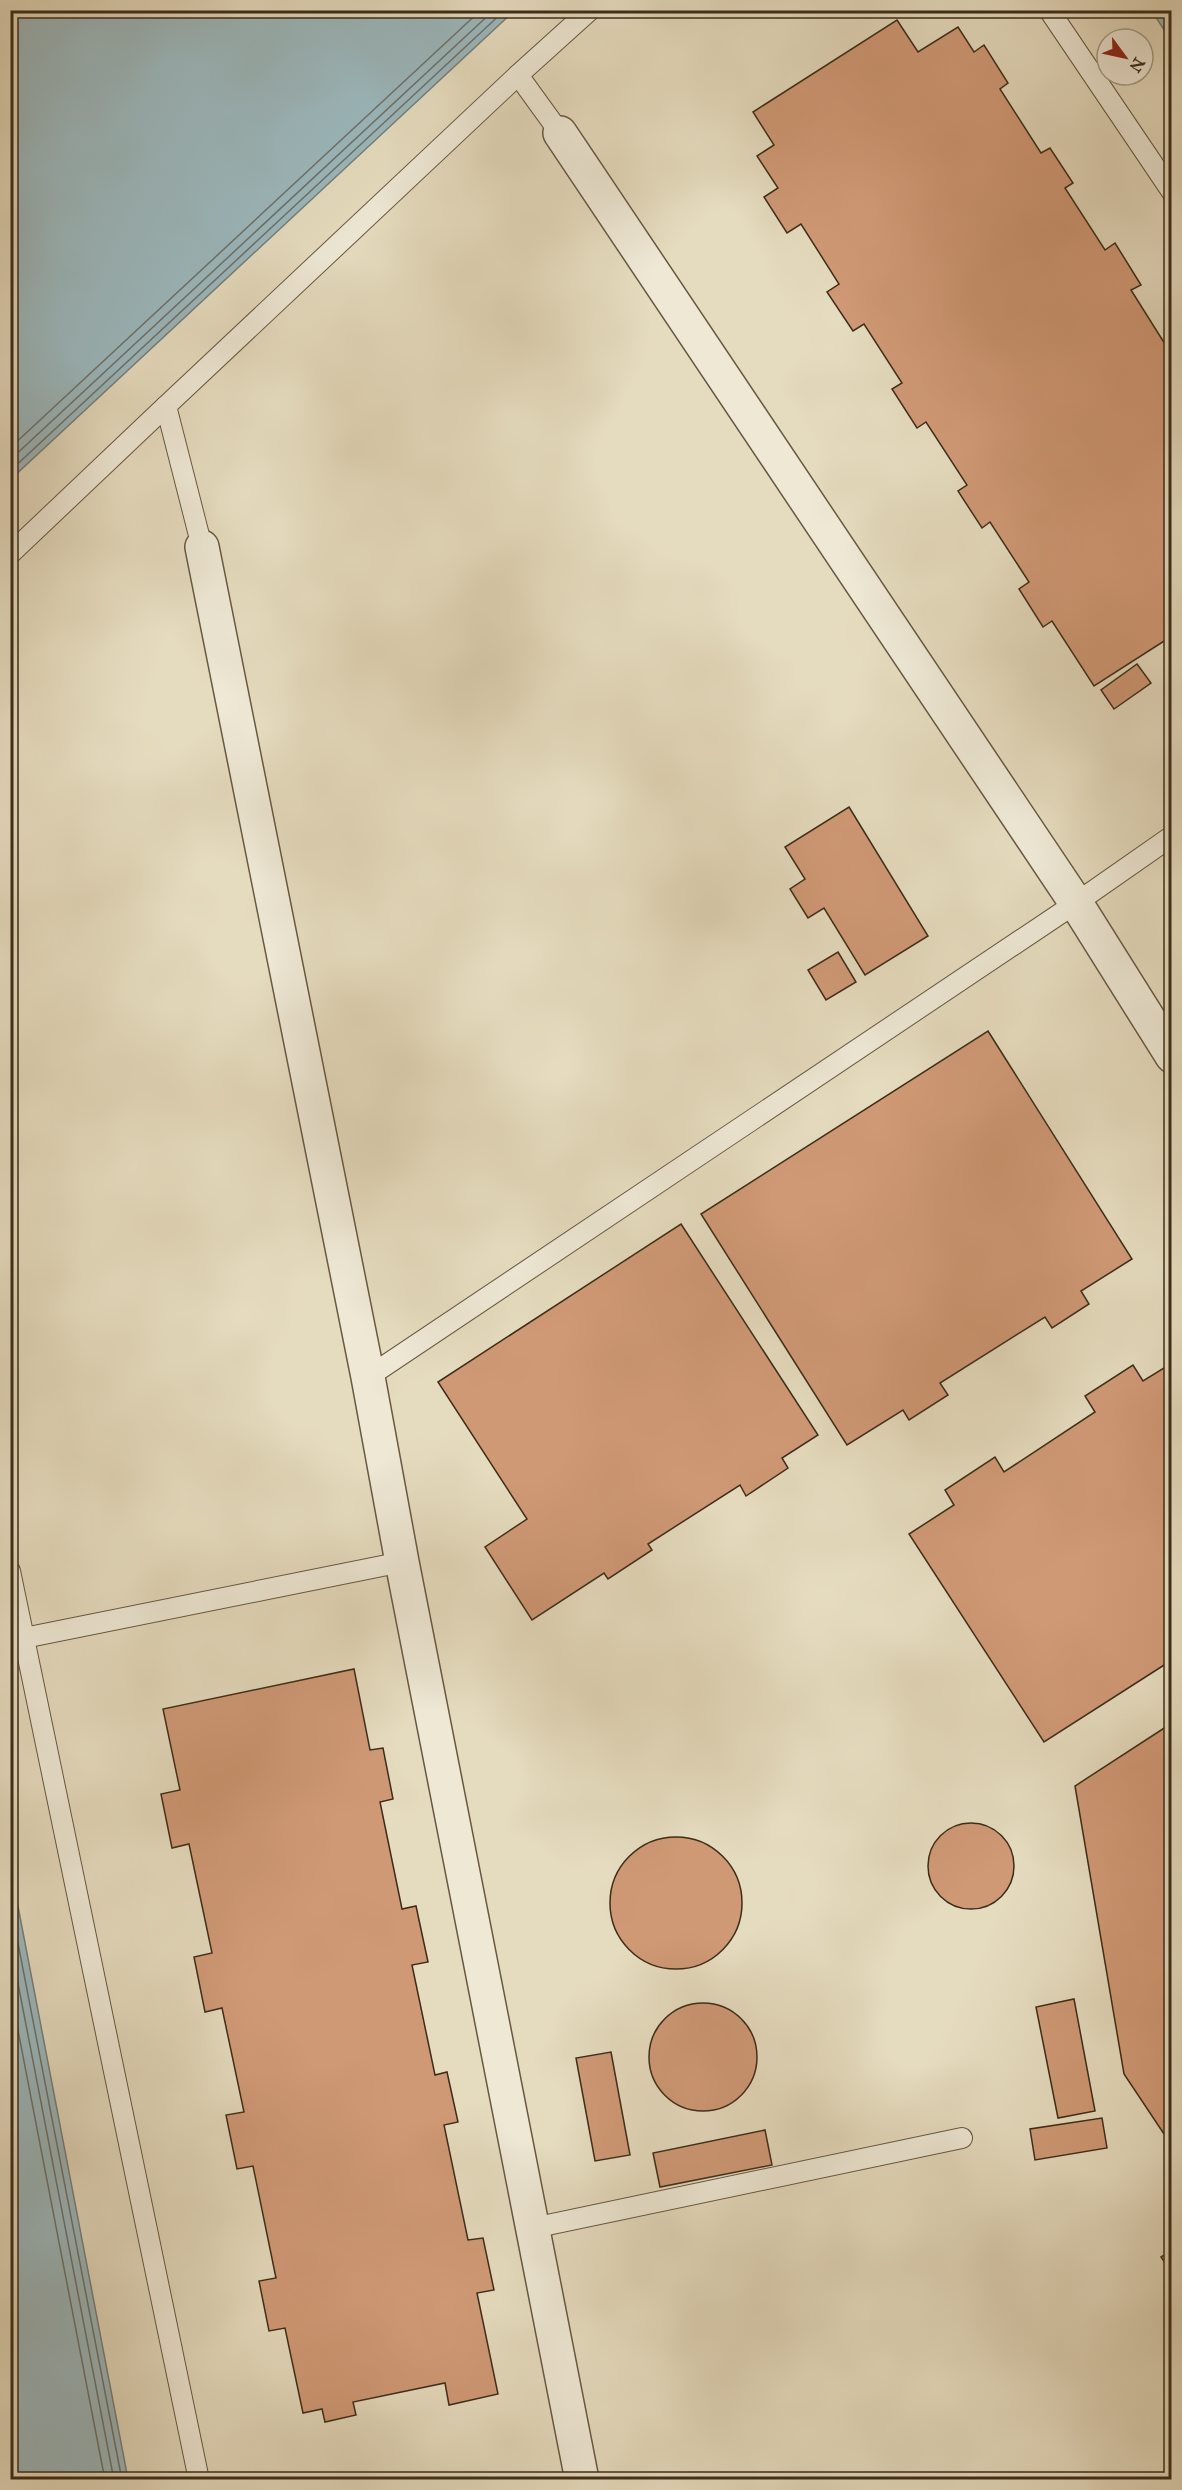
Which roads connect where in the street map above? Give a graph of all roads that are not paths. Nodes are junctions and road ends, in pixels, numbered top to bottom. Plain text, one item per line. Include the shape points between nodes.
1 (590, 10) edge
2 (1050, 10) edge
3 (518, 75) junction
4 (560, 133) joint
5 (1172, 192) edge
6 (166, 406) junction
7 (202, 547) joint
8 (10, 554) edge
9 (1172, 836) edge
10 (1076, 903) junction
11 (1172, 1056) edge
12 (368, 1377) junction
13 (402, 1562) junction
14 (10, 1571) edge
15 (24, 1638) junction
16 (962, 2139) dead end
17 (533, 2228) junction
18 (199, 2480) edge
19 (582, 2480) edge

1 - 3 lane
2 - 5 lane
3 - 4 lane
3 - 6 lane
4 - 10 street
6 - 7 lane
6 - 8 lane
7 - 12 street
9 - 10 lane
10 - 11 street
10 - 12 lane
12 - 13 street
13 - 15 lane
13 - 17 street
14 - 15 lane
15 - 18 lane
16 - 17 lane
17 - 19 street

